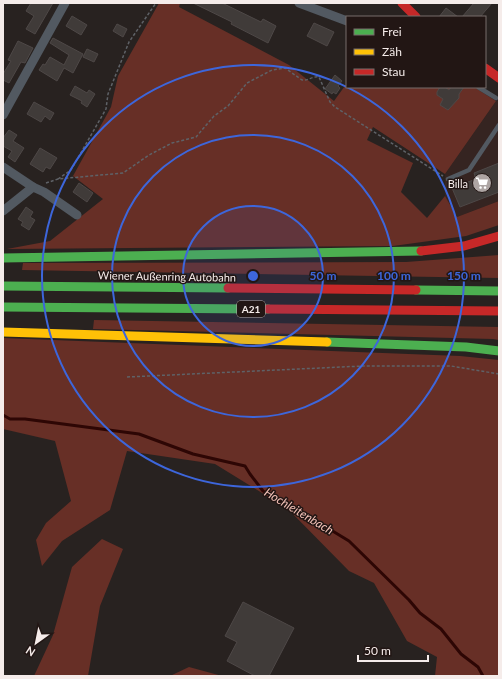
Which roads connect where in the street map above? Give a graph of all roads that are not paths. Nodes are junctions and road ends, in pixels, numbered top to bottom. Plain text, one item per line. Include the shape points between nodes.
1 (65, 3) edge
2 (299, 3) edge
3 (402, 3) edge
4 (414, 16) edge
5 (346, 21) edge
6 (486, 69) edge
7 (499, 78) edge
8 (480, 88) edge
9 (496, 98) dead end
10 (3, 115) edge
11 (499, 125) edge
12 (3, 167) edge
13 (448, 179) road end
14 (33, 187) junction
15 (3, 211) edge
16 (77, 215) dead end
17 (499, 236) edge
18 (3, 258) edge
19 (3, 286) edge
20 (499, 292) edge
21 (3, 306) edge
22 (499, 311) edge
23 (3, 332) edge
24 (499, 351) edge

1 - 10 street
2 - 5 street
3 - 4 main road
6 - 7 main road
8 - 9 lane
11 - 13 lane via 468,170
12 - 14 street
14 - 15 street
14 - 16 street
17 - 18 main road via 469,244 403,252
19 - 20 main road, Wiener Außenring Autobahn / A21
21 - 22 main road, A21
23 - 24 main road via 424,345

